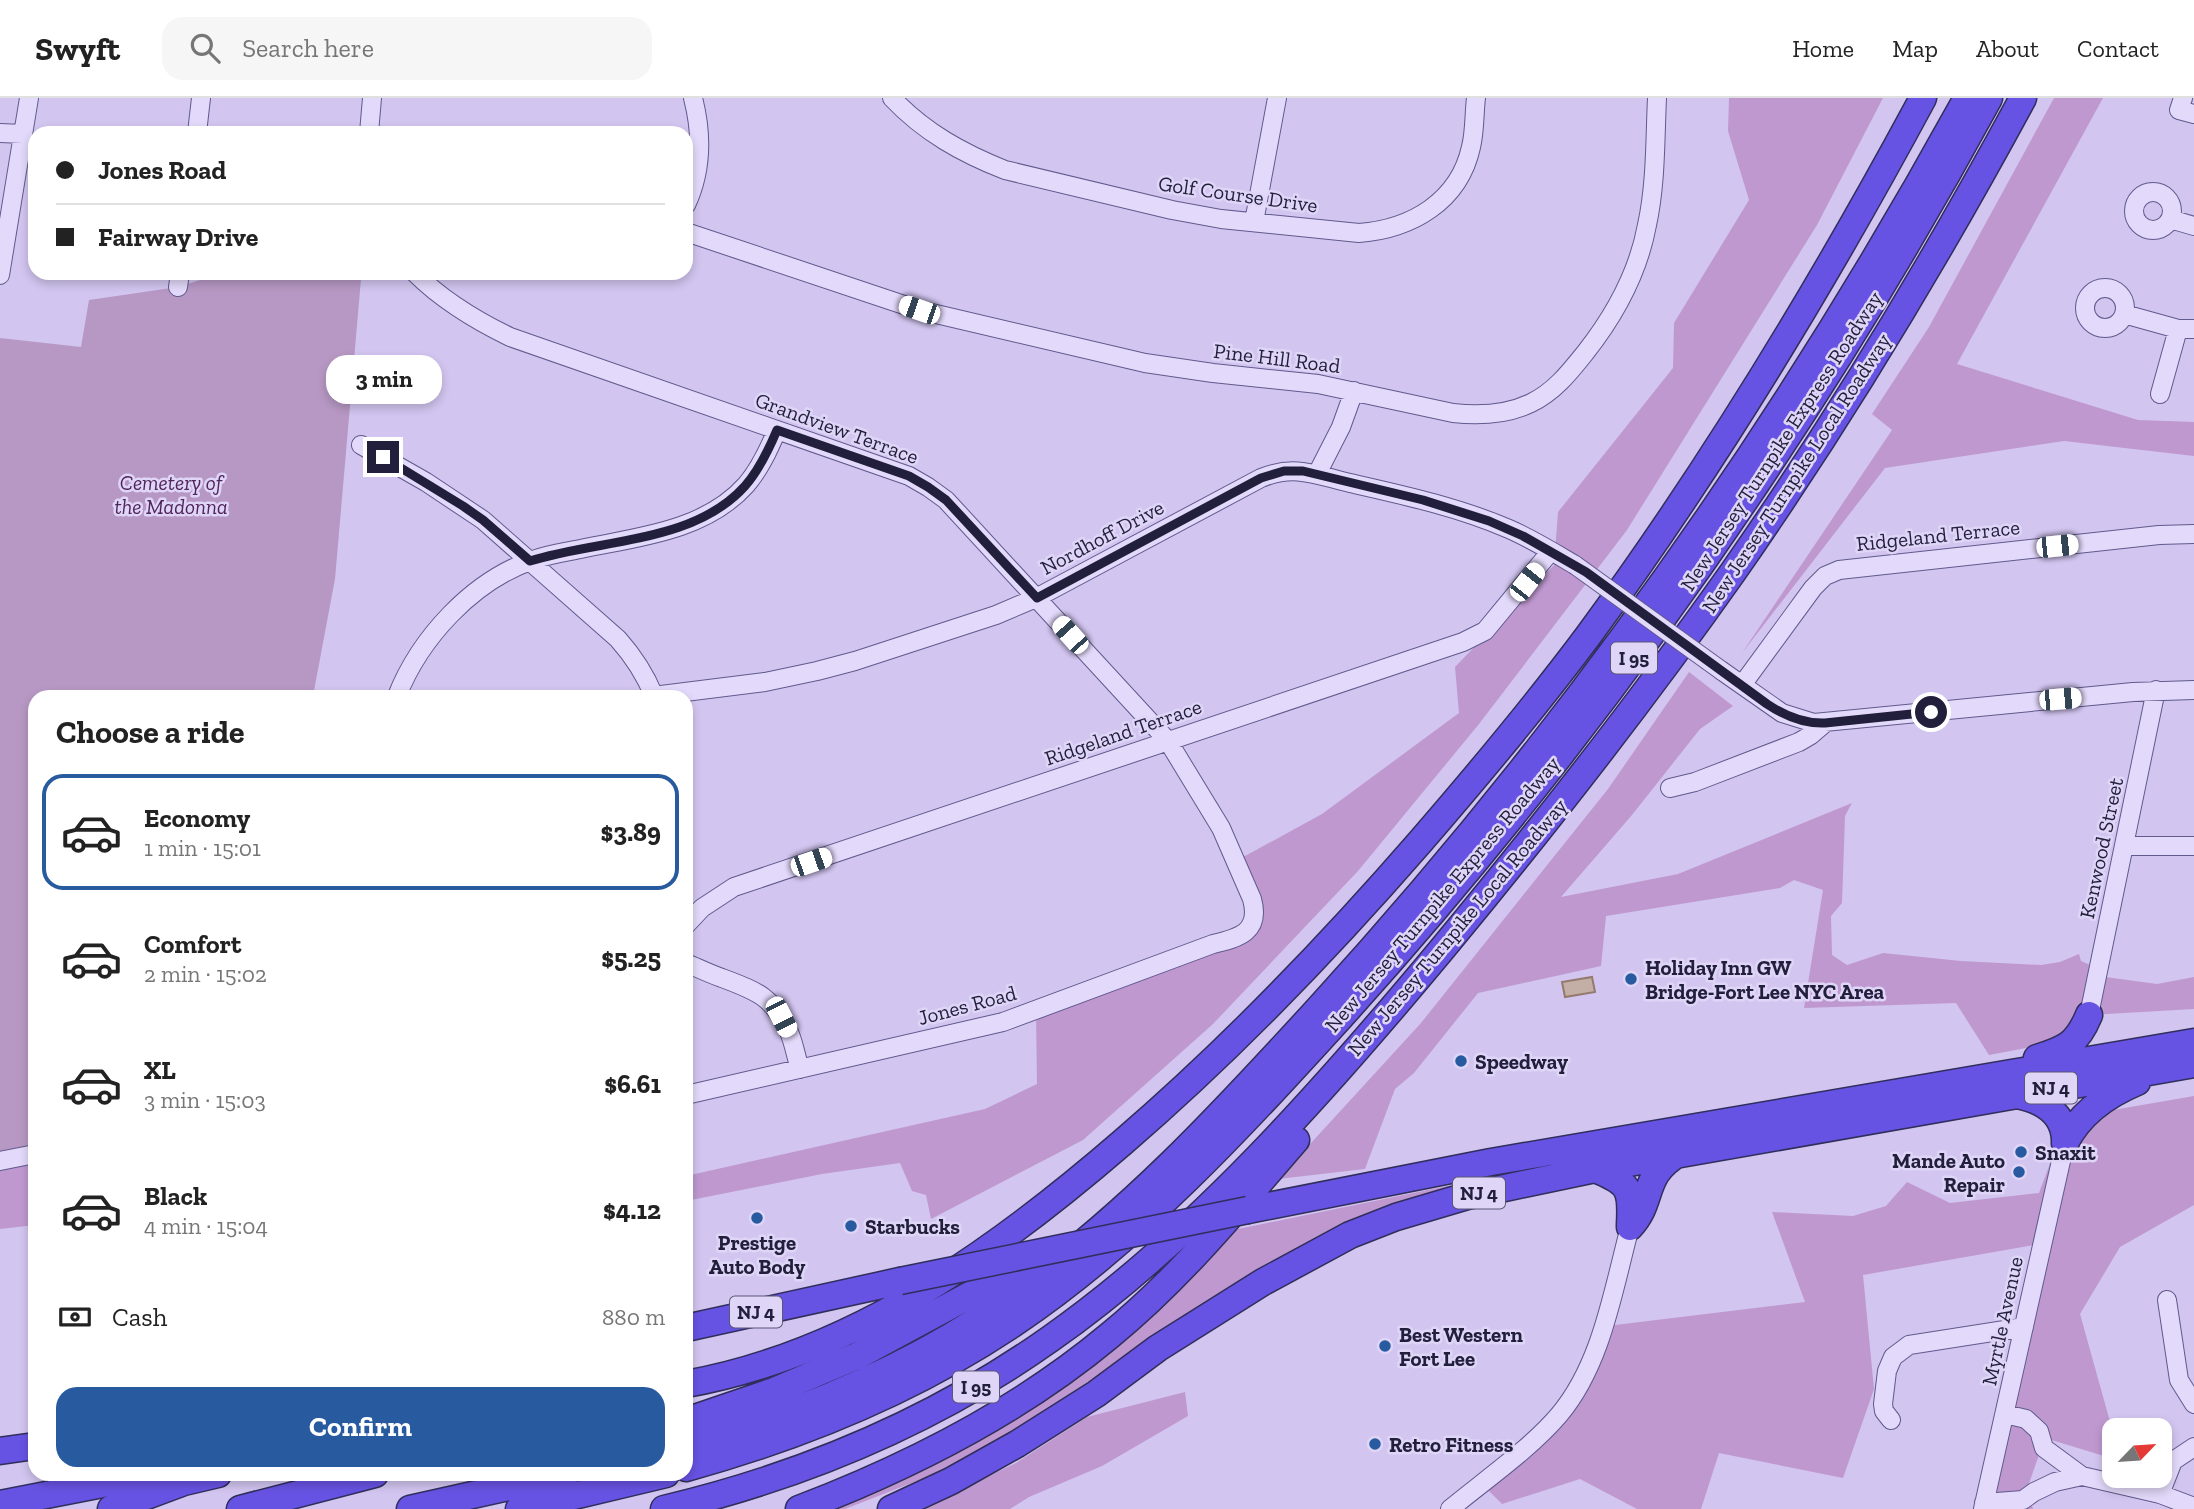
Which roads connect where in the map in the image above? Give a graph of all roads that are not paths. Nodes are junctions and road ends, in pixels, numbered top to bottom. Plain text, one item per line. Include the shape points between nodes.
1 (29, 98) edge
2 (201, 98) edge
3 (372, 98) edge
4 (693, 98) edge
5 (892, 98) edge
6 (1277, 98) edge
7 (1476, 98) edge
8 (1657, 98) edge
9 (1923, 98) edge
10 (1967, 98) edge
11 (1989, 98) edge
12 (2023, 98) edge
13 (2183, 98) edge
14 (2194, 114) edge
15 (198, 126) edge
16 (370, 126) edge
17 (0, 133) edge
18 (23, 134) junction
19 (693, 188) edge
20 (2170, 219) dead end
21 (1254, 222) junction
22 (2194, 226) edge
23 (693, 234) edge
24 (0, 275) edge
25 (423, 280) edge
26 (2124, 314) dead end
27 (2186, 329) edge
28 (1353, 391) junction
29 (2160, 394) dead end
30 (777, 430) junction
31 (361, 445) dead end
32 (1317, 474) junction
33 (2194, 534) edge
34 (1552, 551) junction
35 (530, 561) junction
36 (1037, 598) junction
37 (1742, 685) junction
38 (400, 690) edge
39 (651, 690) edge
40 (2156, 690) junction
41 (2194, 690) edge
42 (693, 691) edge
43 (1825, 723) junction
44 (1168, 741) junction
45 (1670, 788) dead end
46 (2125, 846) junction
47 (2194, 846) edge
48 (693, 918) edge
49 (1250, 927) joint
50 (693, 966) edge
51 (2089, 1015) junction
52 (2194, 1042) edge
53 (1351, 1055) junction
54 (2194, 1064) edge
55 (800, 1069) junction
56 (1954, 1084) junction
57 (693, 1093) edge
58 (2015, 1094) junction
59 (2064, 1143) junction
60 (1679, 1153) junction
61 (28, 1155) edge
62 (0, 1161) edge
63 (1595, 1169) junction
64 (1630, 1227) junction
65 (1070, 1246) junction
66 (2167, 1300) dead end
67 (693, 1326) edge
68 (2024, 1328) junction
69 (693, 1383) edge
70 (2194, 1404) edge
71 (2005, 1414) junction
72 (693, 1419) edge
73 (1891, 1420) dead end
74 (693, 1442) edge
75 (28, 1447) edge
76 (2194, 1447) edge
77 (0, 1451) edge
78 (693, 1466) edge
79 (2082, 1476) junction
80 (30, 1481) edge
81 (118, 1481) edge
82 (188, 1481) edge
83 (347, 1481) edge
84 (500, 1481) edge
85 (534, 1481) edge
86 (637, 1481) edge
87 (0, 1488) edge
88 (2160, 1494) junction
89 (464, 1496) junction
90 (0, 1504) edge
91 (1984, 1506) edge
92 (2194, 1507) edge
93 (111, 1509) edge
94 (240, 1509) edge
95 (410, 1509) edge
96 (519, 1509) edge
97 (664, 1509) edge
98 (799, 1509) edge
99 (891, 1509) edge
100 (1450, 1509) edge

1 - 18 street
2 - 15 street
3 - 16 street
4 - 19 street via 699,158
5 - 21 street, Golf Course Drive via 951,145 1005,170 1172,210
6 - 21 street
7 - 21 street, Golf Course Drive via 1472,145 1463,169 1447,194 1416,219 1359,233
8 - 28 street, Pine Hill Road via 1652,192 1637,263 1603,330 1566,377 1532,402 1493,414 1453,413
9 - 69 highway, I 95 via 1761,380 1635,570 1467,786 1300,975 1144,1125 982,1252 920,1293 839,1335 760,1366
10 - 74 highway, New Jersey Turnpike Express Roadway / I 95 via 1811,365 1645,610 1469,837 1259,1073 1103,1226 978,1320 840,1393
11 - 78 highway, New Jersey Turnpike Express Roadway / I 95 via 1842,353 1688,585 1490,843 1283,1080 1138,1226 997,1334 933,1372 850,1412
12 - 53 highway, New Jersey Turnpike Local Roadway / I 95 via 1882,344 1732,572 1539,830
13 - 14 street via 2179,110
17 - 18 street
18 - 24 street
20 - 22 street
23 - 28 street, Pine Hill Road via 919,310 1145,363
25 - 30 street, Grandview Terrace via 475,320 510,337
26 - 27 street
27 - 29 street
28 - 32 street
30 - 35 street via 746,485 715,511 662,533
30 - 36 street, Grandview Terrace via 909,476 928,487 946,500
31 - 35 street via 463,506
32 - 34 street, Nordhoff Drive via 1455,510 1507,528
32 - 36 street, Nordhoff Drive via 1294,470 1261,478
33 - 37 street, Ridgeland Terrace via 1839,570 1813,588
34 - 37 street, Nordhoff Drive, bridge
34 - 44 street, Ridgeland Terrace via 1485,631 1463,642
35 - 38 street via 491,581 448,617
35 - 39 street via 618,639 634,657
36 - 42 street, Nordhoff Drive via 855,661 765,682
36 - 44 street, Grandview Terrace
37 - 43 street, Nordhoff Drive via 1782,713 1808,723
40 - 41 street
40 - 43 street
40 - 46 street, Kenwood Street
43 - 45 street via 1799,742
44 - 48 street, Ridgeland Terrace via 734,887
44 - 49 street, Grandview Terrace via 1221,828 1244,876 1255,908
46 - 47 street
46 - 51 street, Kenwood Street
49 - 55 street, Jones Road via 1232,939 1003,1022
50 - 55 street via 766,998 790,1034
51 - 52 highway via 2099,1037 2115,1045
51 - 56 highway via 2066,1048
52 - 56 highway, NJ 4
53 - 97 highway, New Jersey Turnpike Local Roadway / I 95 via 1171,1241 1101,1302 1022,1359 942,1406 855,1447 767,1480
53 - 98 highway via 1304,1131 1184,1265 1111,1335 1052,1379 947,1442
54 - 58 highway, NJ 4
54 - 59 highway via 2142,1080 2108,1097 2080,1119
55 - 57 street, Jones Road
56 - 65 highway, NJ 4, bridge via 1491,1163
58 - 59 highway via 2055,1113 2062,1124
58 - 60 highway, NJ 4
59 - 68 street, Myrtle Avenue
60 - 63 highway, NJ 4
60 - 64 highway via 1656,1172 1640,1215
61 - 62 street
63 - 64 highway via 1626,1187
63 - 99 highway, NJ 4 via 1443,1202 1350,1235 1220,1307 996,1457
64 - 100 street via 1597,1346 1575,1392 1540,1434
65 - 67 highway, NJ 4, bridge
65 - 72 highway, bridge via 857,1356
66 - 70 street via 2179,1380
68 - 71 street, Myrtle Avenue
68 - 73 street via 1900,1350 1888,1366 1882,1404
71 - 79 street via 2026,1419 2039,1430 2044,1448
71 - 91 street, Myrtle Avenue
75 - 77 highway
76 - 88 street via 2173,1461
79 - 88 street
79 - 91 street via 2055,1482 2023,1500
80 - 87 highway
81 - 90 highway
82 - 93 highway
83 - 94 highway
84 - 89 highway
85 - 89 highway
86 - 96 highway
88 - 92 street
89 - 95 highway

